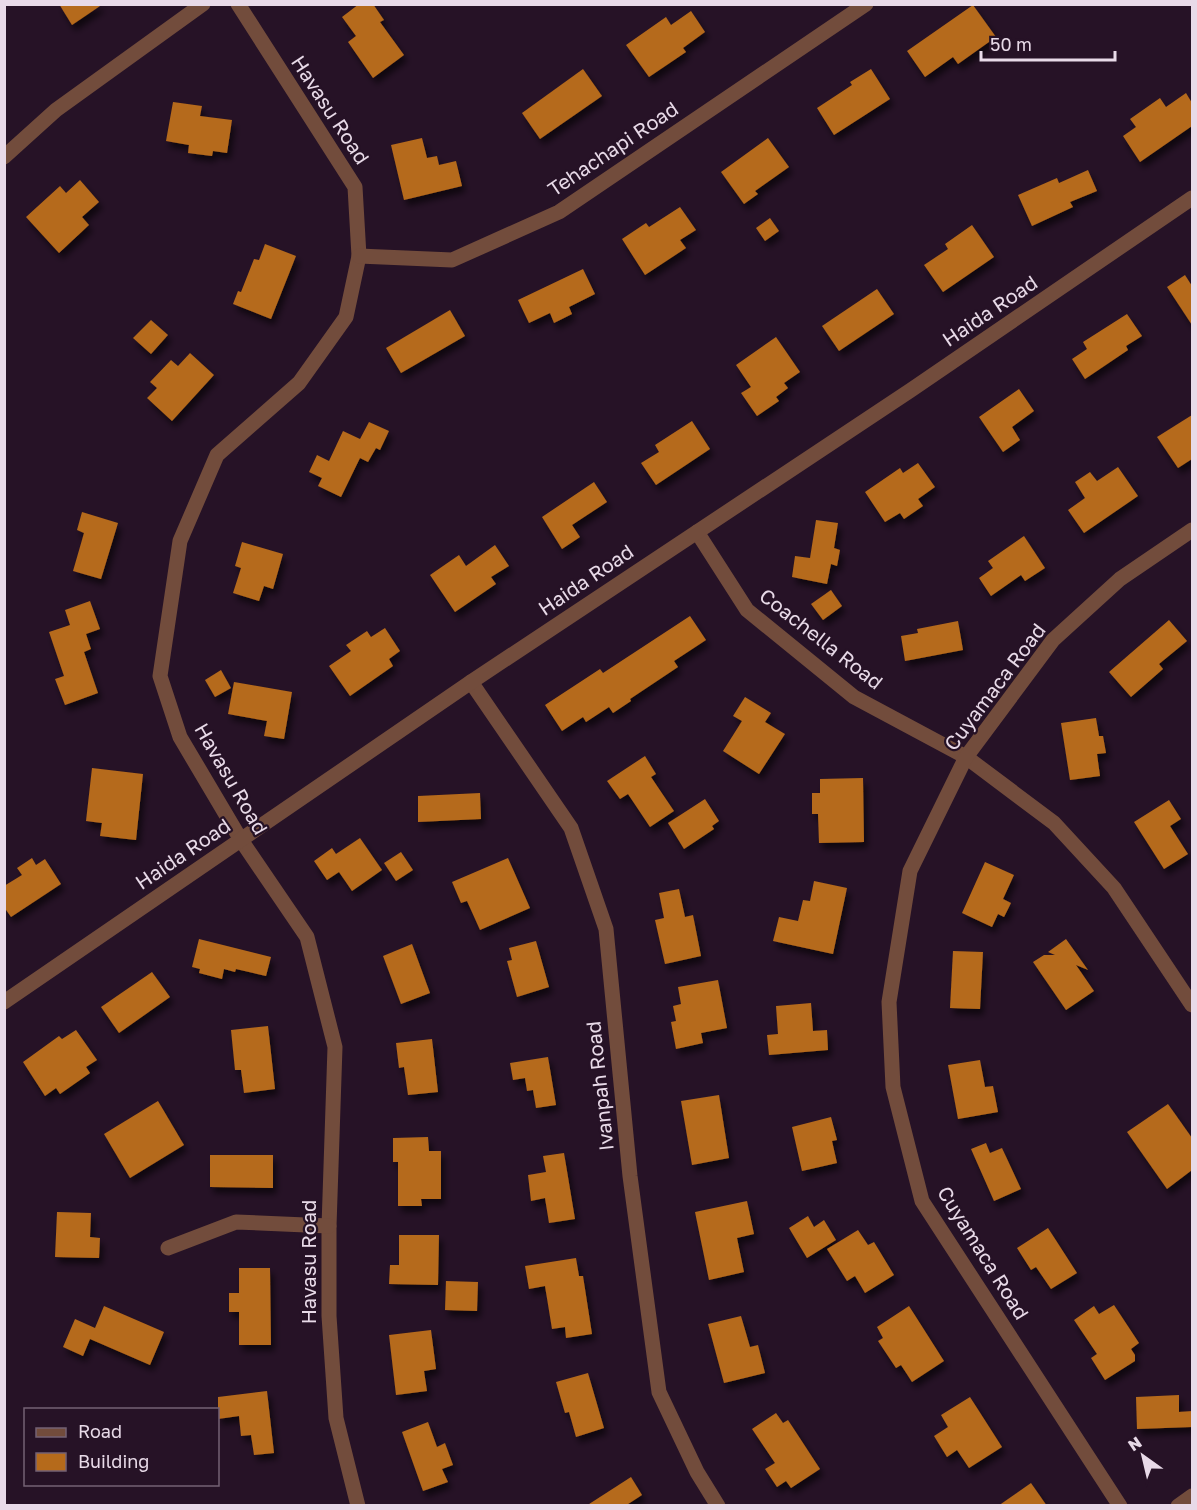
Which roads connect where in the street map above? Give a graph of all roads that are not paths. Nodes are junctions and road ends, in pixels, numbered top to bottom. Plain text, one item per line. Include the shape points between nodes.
1 (203, 4) edge
2 (238, 4) edge
3 (866, 4) edge
4 (4, 157) edge
5 (1192, 198) edge
6 (359, 256) junction
7 (1192, 530) edge
8 (697, 532) junction
9 (471, 682) junction
10 (966, 757) junction
11 (241, 840) junction
12 (4, 1002) edge
13 (1192, 1005) edge
14 (329, 1226) junction
15 (168, 1248) dead end
16 (1192, 1496) edge
17 (358, 1506) edge
18 (718, 1506) edge
19 (1120, 1506) edge
20 (1178, 1506) edge

1 - 4 street via 56,110
2 - 6 street, Havasu Road via 355,187
3 - 6 street, Tehachapi Road via 559,212 452,260
5 - 8 street, Haida Road
6 - 11 street, Havasu Road via 346,317 299,383 217,455 180,541 160,676 180,736
7 - 10 street, Cuyamaca Road via 1120,579 1053,640
8 - 9 street, Haida Road
8 - 10 street, Coachella Road via 747,610 854,697
9 - 11 street, Haida Road
9 - 18 street, Ivanpah Road via 571,828 606,929 630,1176 659,1392 697,1472
10 - 13 street, Coachella Road via 1054,823 1114,888
10 - 19 street, Cuyamaca Road via 910,871 889,1002 893,1087 922,1201
11 - 12 street, Haida Road
11 - 14 street, Havasu Road via 307,937 335,1047
14 - 15 street via 236,1222
14 - 17 street, Havasu Road via 329,1316 336,1418
16 - 20 street

